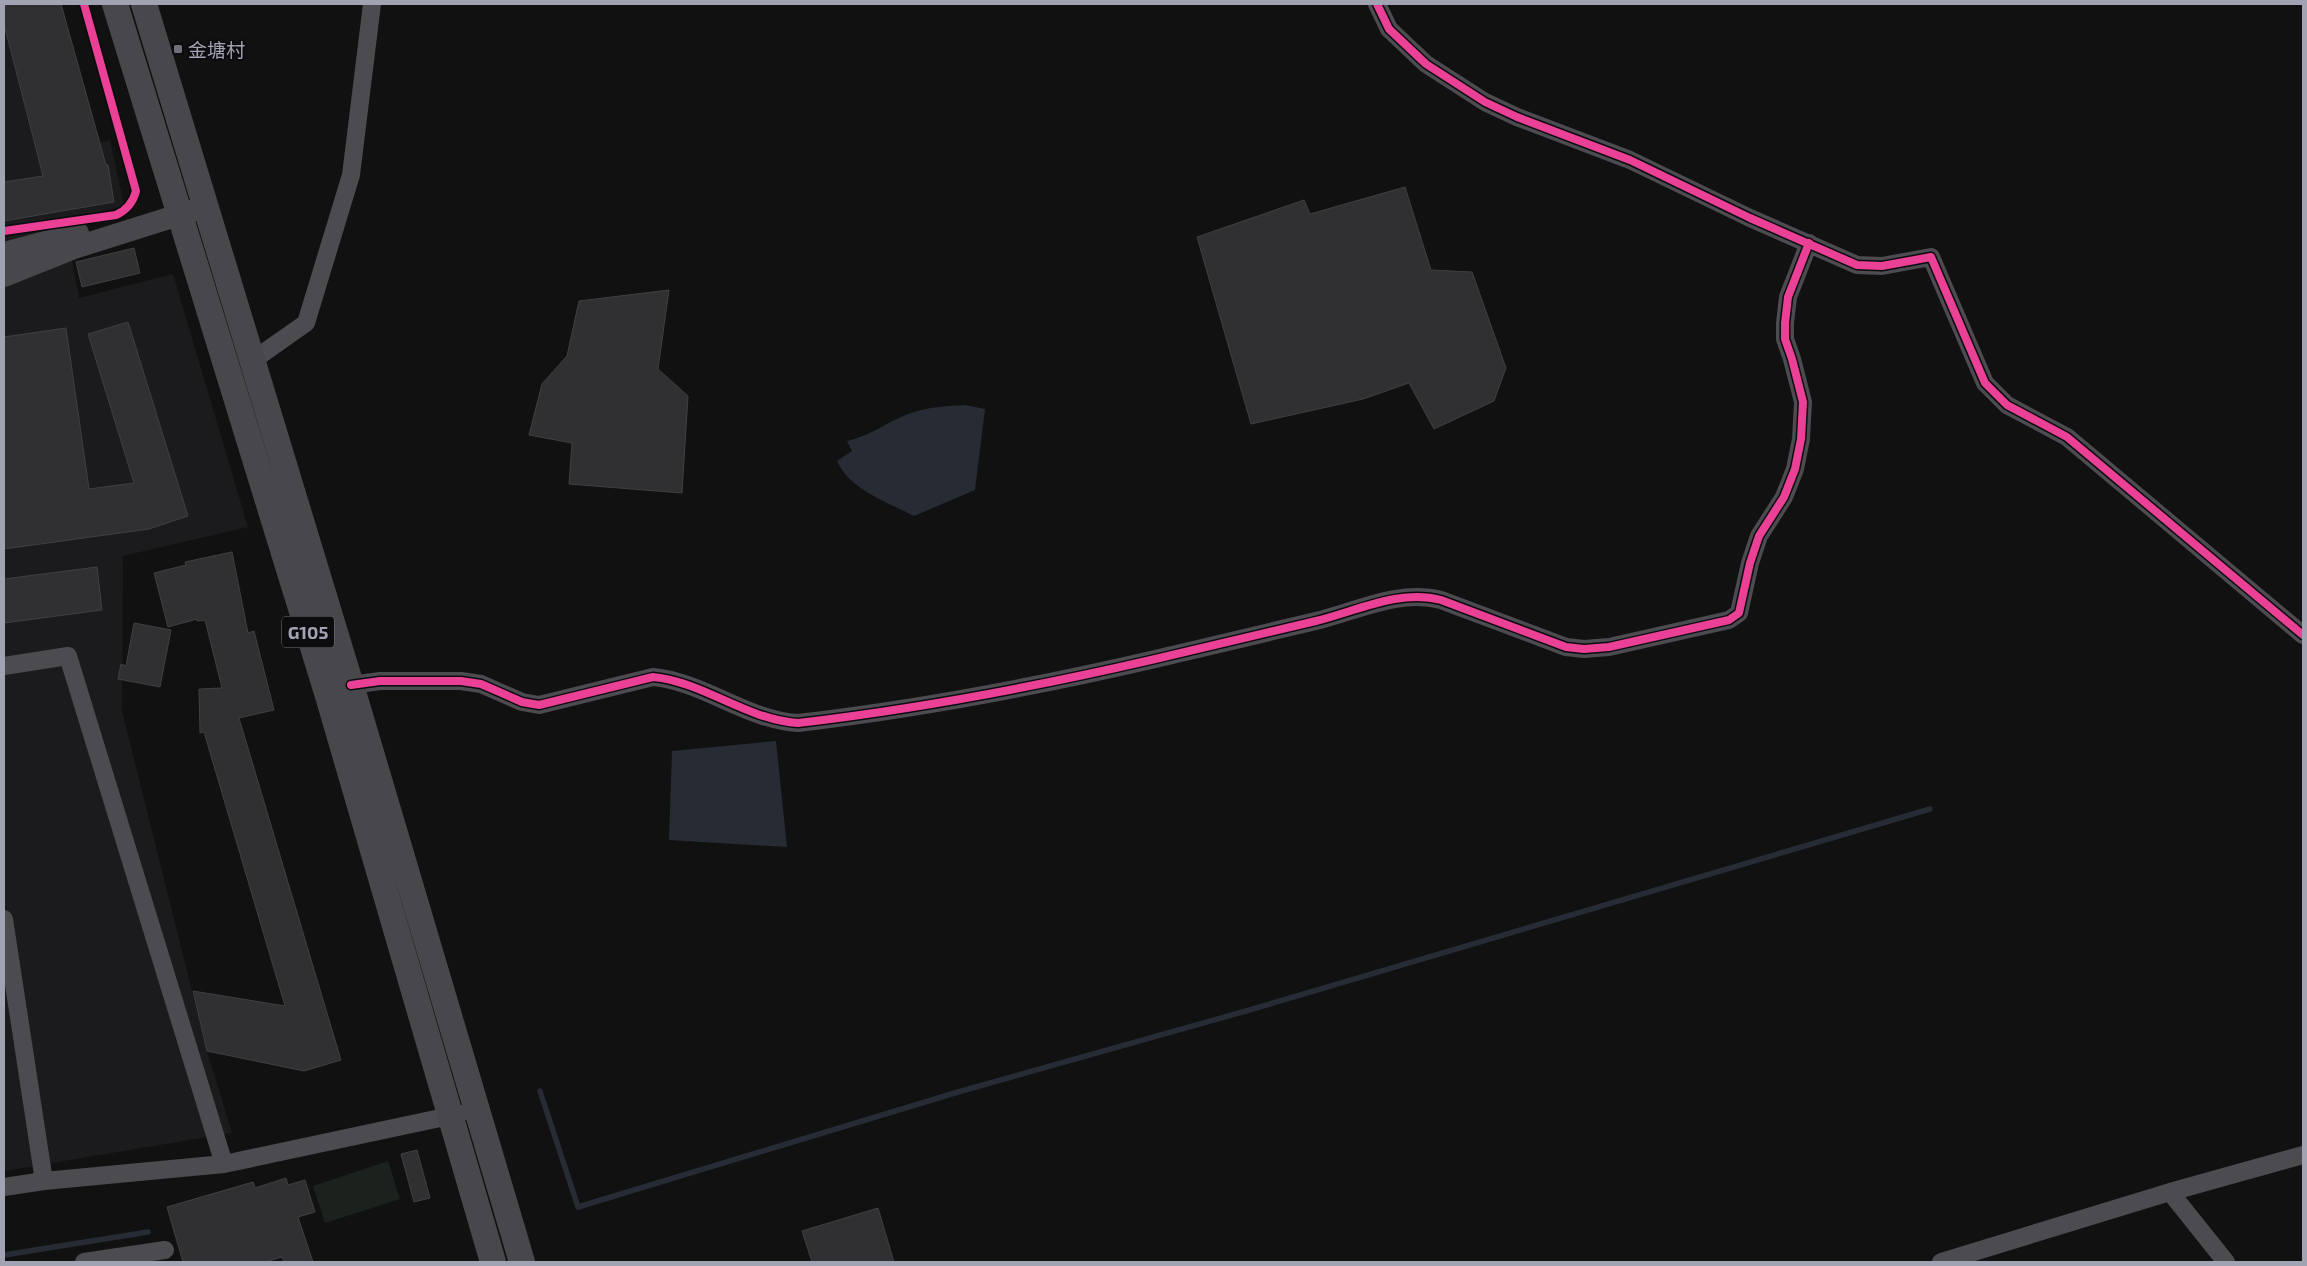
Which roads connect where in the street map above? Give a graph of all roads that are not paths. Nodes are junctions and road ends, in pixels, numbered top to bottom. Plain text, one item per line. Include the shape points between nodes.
1 (116, 4) edge
2 (144, 4) edge
3 (372, 4) edge
4 (1377, 4) edge
5 (203, 202) junction
6 (178, 209) junction
7 (1809, 243) junction
8 (4, 253) edge
9 (4, 276) edge
10 (252, 361) junction
11 (2303, 635) edge
12 (4, 666) edge
13 (351, 685) junction
14 (4, 919) edge
15 (476, 1110) junction
16 (451, 1116) junction
17 (2303, 1155) edge
18 (224, 1164) junction
19 (44, 1181) junction
20 (4, 1187) edge
21 (2170, 1192) junction
22 (165, 1250) dead end
23 (84, 1262) edge
24 (493, 1262) edge
25 (522, 1262) edge
26 (1941, 1262) edge
27 (2226, 1262) edge

1 - 6 highway, G105
2 - 5 highway, G105
3 - 10 street via 351,175 306,323
4 - 7 street via 1389,29 1426,64 1486,102 1630,160
5 - 6 main road
5 - 10 highway, G105
6 - 8 main road
6 - 9 main road
6 - 16 highway, G105 via 331,706
7 - 11 street via 1869,266 1931,257 1985,383 2006,405 2067,437
7 - 13 street via 1788,297 1784,339 1803,402 1802,439 1784,497 1756,545 1739,613 1729,620 1609,647 1584,649 1566,647 1441,600 1406,596 1186,652 985,695 798,723 767,717 687,685 653,677 539,704 522,702 481,684 461,681 380,681
10 - 13 highway, G105
12 - 18 street via 68,656
13 - 15 highway, G105
14 - 19 street
15 - 16 street
15 - 25 highway, G105
16 - 18 street
16 - 24 highway, G105
17 - 21 street
18 - 19 street
19 - 20 street
21 - 26 street
21 - 27 street
22 - 23 street

